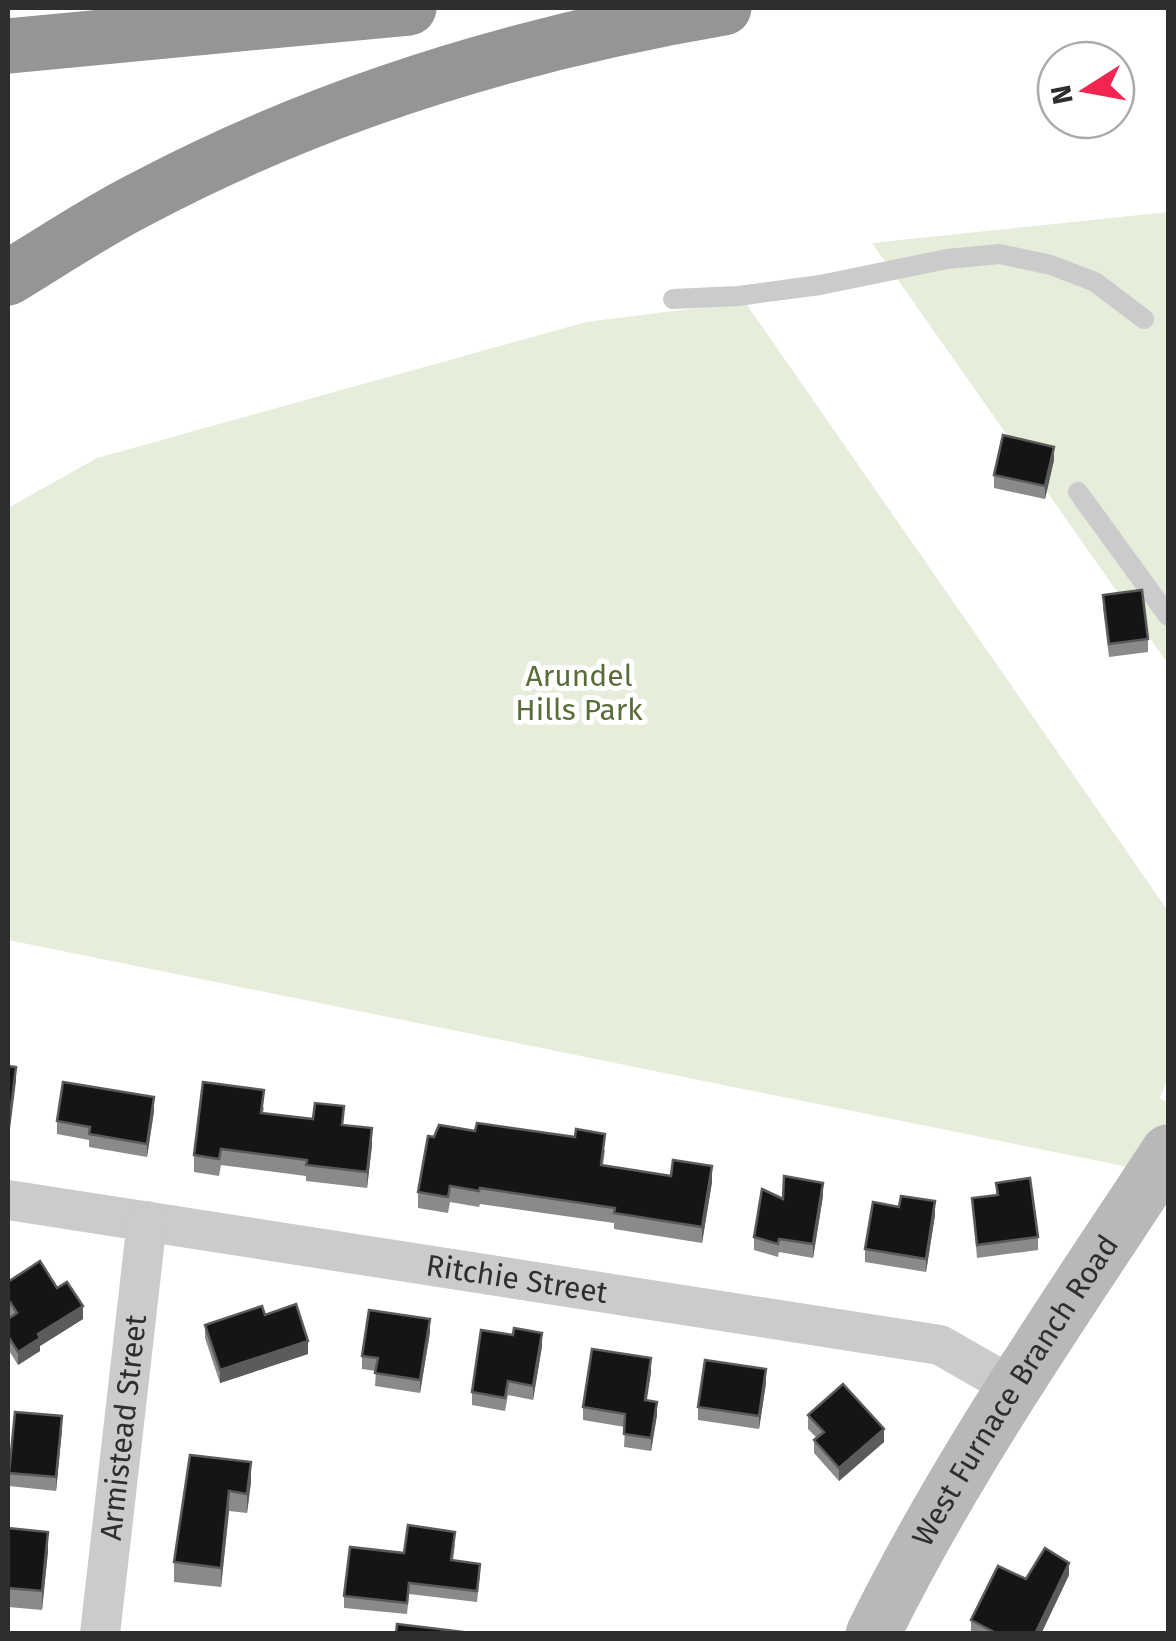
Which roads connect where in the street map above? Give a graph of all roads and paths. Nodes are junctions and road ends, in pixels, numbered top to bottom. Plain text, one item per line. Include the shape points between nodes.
1 (409, 8) edge
2 (724, 8) edge
3 (8, 46) edge
4 (8, 278) edge
5 (673, 299) dead end
6 (1144, 319) dead end
7 (1078, 492) dead end
8 (1168, 616) edge
9 (1168, 1152) edge
10 (8, 1200) edge
11 (148, 1222) junction
12 (1013, 1388) junction
13 (100, 1634) edge
14 (873, 1634) edge

1 - 3 highway
2 - 4 highway via 529,47 388,91 170,184
5 - 6 lane via 820,285 1000,254 1095,282
7 - 8 lane
9 - 12 main road, West Furnace Branch Road
10 - 11 street, Ritchie Street
11 - 12 street, Ritchie Street via 940,1344
11 - 13 street, Armistead Street
12 - 14 main road, West Furnace Branch Road

